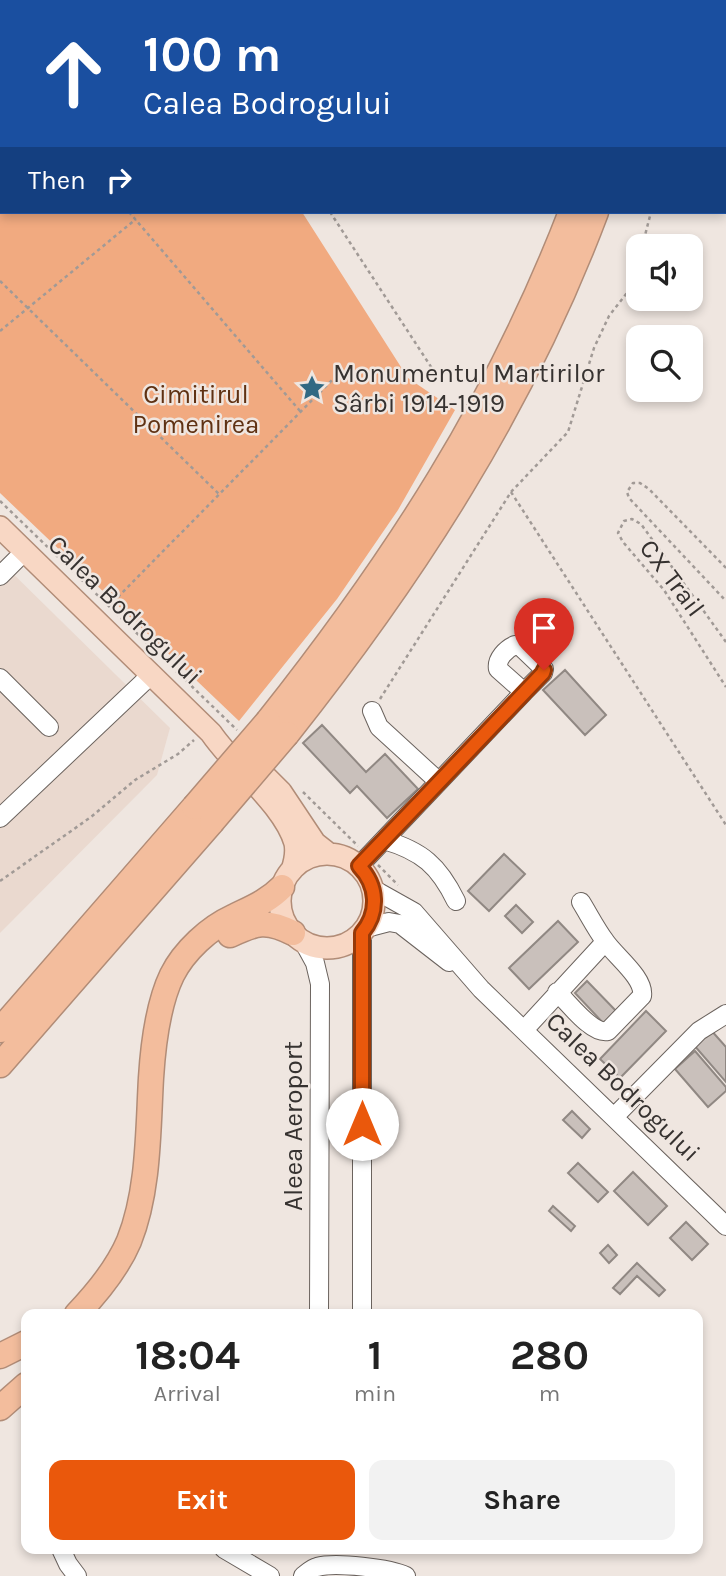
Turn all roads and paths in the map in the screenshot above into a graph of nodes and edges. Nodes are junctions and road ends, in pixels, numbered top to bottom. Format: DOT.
graph roads {
  1 [pos="131,214"];
  2 [pos="331,214"];
  3 [pos="570,214"];
  4 [pos="595,214"];
  5 [pos="650,214"];
  6 [pos="135,219"];
  7 [pos="645,234"];
  8 [pos="0,281"];
  9 [pos="626,294"];
  10 [pos="28,307"];
  11 [pos="0,331"];
  12 [pos="437,376"];
  13 [pos="333,379"];
  14 [pos="301,412"];
  15 [pos="511,492"];
  16 [pos="219,494"];
  17 [pos="0,501"];
  18 [pos="0,527"];
  19 [pos="25,551"];
  20 [pos="726,568"];
  21 [pos="0,576"];
  22 [pos="726,601"];
  23 [pos="102,613"];
  24 [pos="726,642"];
  25 [pos="152,674"];
  26 [pos="0,678"];
  27 [pos="726,687"];
  28 [pos="524,692"];
  29 [pos="372,711"];
  30 [pos="49,727"];
  31 [pos="277,727"];
  32 [pos="209,730"];
  33 [pos="238,732"];
  34 [pos="438,782"];
  35 [pos="298,787"];
  36 [pos="203,814"];
  37 [pos="0,818"];
  38 [pos="726,825"];
  39 [pos="384,839"];
  40 [pos="328,854"];
  41 [pos="364,858"];
  42 [pos="287,879"];
  43 [pos="0,881"];
  44 [pos="381,882"];
  45 [pos="456,901"];
  46 [pos="581,902"];
  47 [pos="364,930"];
  48 [pos="298,937"];
  49 [pos="605,942"];
  50 [pos="481,989"];
  51 [pos="557,992"];
  52 [pos="163,1006"];
  53 [pos="722,1024"];
  54 [pos="0,1030"];
  55 [pos="524,1030"];
  56 [pos="0,1065"];
  57 [pos="614,1117"];
  58 [pos="726,1226"];
  59 [pos="84,1306"];
  60 [pos="319,1309"];
  61 [pos="362,1309"];
  62 [pos="21,1346"];
  63 [pos="0,1356"];
  64 [pos="21,1371"];
  65 [pos="0,1387"];
  66 [pos="21,1389"];
  67 [pos="0,1408"];
  68 [pos="63,1554"];
  69 [pos="233,1554"];
  70 [pos="362,1564"];
  71 [pos="315,1567"];
  72 [pos="77,1576"];
  73 [pos="270,1576"];
  74 [pos="406,1576"];
  1 -- 6 [label="path"];
  2 -- 12 [label="path"];
  3 -- 31 [label="highway"];
  4 -- 31 [label="highway"];
  5 -- 7 [label="path"];
  6 -- 10 [label="path"];
  6 -- 14 [label="path"];
  8 -- 10 [label="path"];
  9 -- 15 [label="path"];
  10 -- 11 [label="path"];
  10 -- 16 [label="path"];
  13 -- 14 [label="path"];
  14 -- 16 [label="path"];
  15 -- 29 [label="path"];
  15 -- 38 [label="path"];
  16 -- 23 [label="path"];
  17 -- 23 [label="path"];
  18 -- 19 [label="main road, Calea Bodrogului"];
  19 -- 21 [label="street"];
  19 -- 23 [label="main road, Calea Bodrogului"];
  20 -- 22 [label="path, CX Trail"];
  23 -- 25 [label="main road, Calea Bodrogului"];
  23 -- 33 [label="path"];
  24 -- 27 [label="path, CX Trail"];
  25 -- 32 [label="main road, Calea Bodrogului"];
  25 -- 37 [label="street"];
  26 -- 30 [label="street"];
  28 -- 34 [label="street"];
  29 -- 34 [label="street"];
  31 -- 36 [label="highway, bridge"];
  32 -- 40 [label="main road, Calea Bodrogului"];
  32 -- 42 [label="main road, Calea Bodrogului"];
  32 -- 43 [label="path"];
  34 -- 39 [label="street"];
  35 -- 41 [label="path"];
  36 -- 54 [label="highway"];
  36 -- 56 [label="highway"];
  39 -- 41 [label="street"];
  39 -- 45 [label="street"];
  40 -- 41 [label="main road, Calea Bodrogului"];
  40 -- 42 [label="main road"];
  41 -- 44 [label="path"];
  41 -- 44 [label="main road"];
  42 -- 48 [label="main road, Calea Bodrogului"];
  42 -- 52 [label="highway"];
  44 -- 47 [label="main road"];
  44 -- 50 [label="street, Calea Bodrogului"];
  46 -- 49 [label="street"];
  47 -- 48 [label="main road, Calea Bodrogului"];
  47 -- 50 [label="street, Calea Bodrogului"];
  47 -- 61 [label="street"];
  48 -- 52 [label="highway"];
  48 -- 60 [label="street, Aleea Aeroport"];
  49 -- 51 [label="street"];
  49 -- 51 [label="street"];
  50 -- 55 [label="street, Calea Bodrogului"];
  51 -- 55 [label="street"];
  52 -- 59 [label="highway"];
  53 -- 57 [label="street"];
  55 -- 57 [label="street, Calea Bodrogului"];
  57 -- 58 [label="street, Calea Bodrogului"];
  62 -- 63 [label="highway"];
  64 -- 65 [label="highway"];
  66 -- 67 [label="highway"];
  68 -- 72 [label="street"];
  69 -- 73 [label="street"];
  70 -- 71 [label="street"];
  70 -- 74 [label="street"];
}
